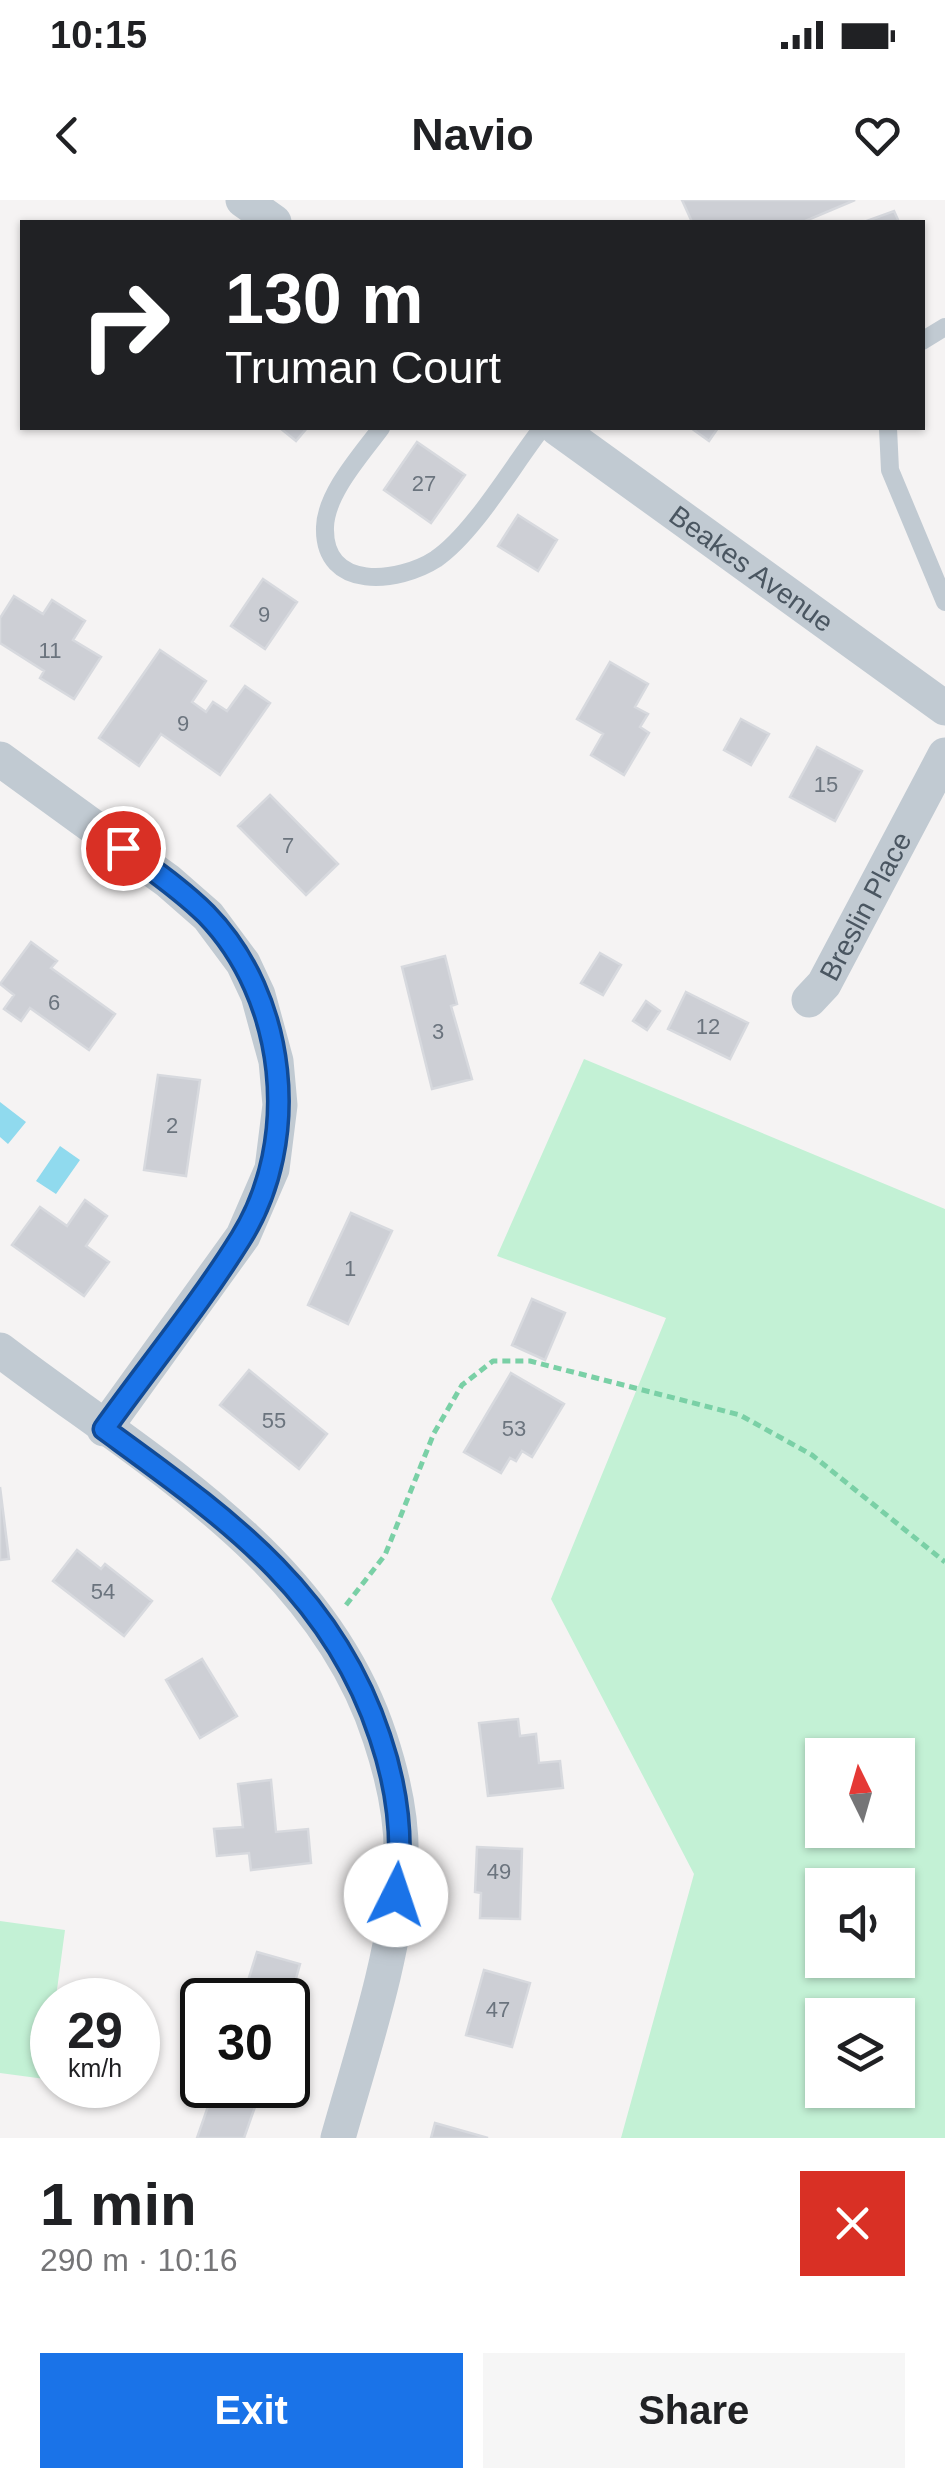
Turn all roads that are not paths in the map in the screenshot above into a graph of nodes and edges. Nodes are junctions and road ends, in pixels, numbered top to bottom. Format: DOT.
graph roads {
  1 [pos="243,200"];
  2 [pos="271,220"];
  3 [pos="380,430"];
  4 [pos="540,430"];
  5 [pos="560,430"];
  6 [pos="888,430"];
  7 [pos="945,602"];
  8 [pos="945,708"];
  9 [pos="945,754"];
  10 [pos="0,759"];
  11 [pos="809,1000"];
  12 [pos="0,1350"];
  13 [pos="104,1429"];
  14 [pos="338,2138"];
  1 -- 2 [label="street"];
  3 -- 4 [label="lane"];
  5 -- 8 [label="street, Beakes Avenue"];
  6 -- 7 [label="lane"];
  9 -- 11 [label="street, Breslin Place"];
  10 -- 13 [label="street"];
  12 -- 13 [label="street"];
  13 -- 14 [label="street"];
}
